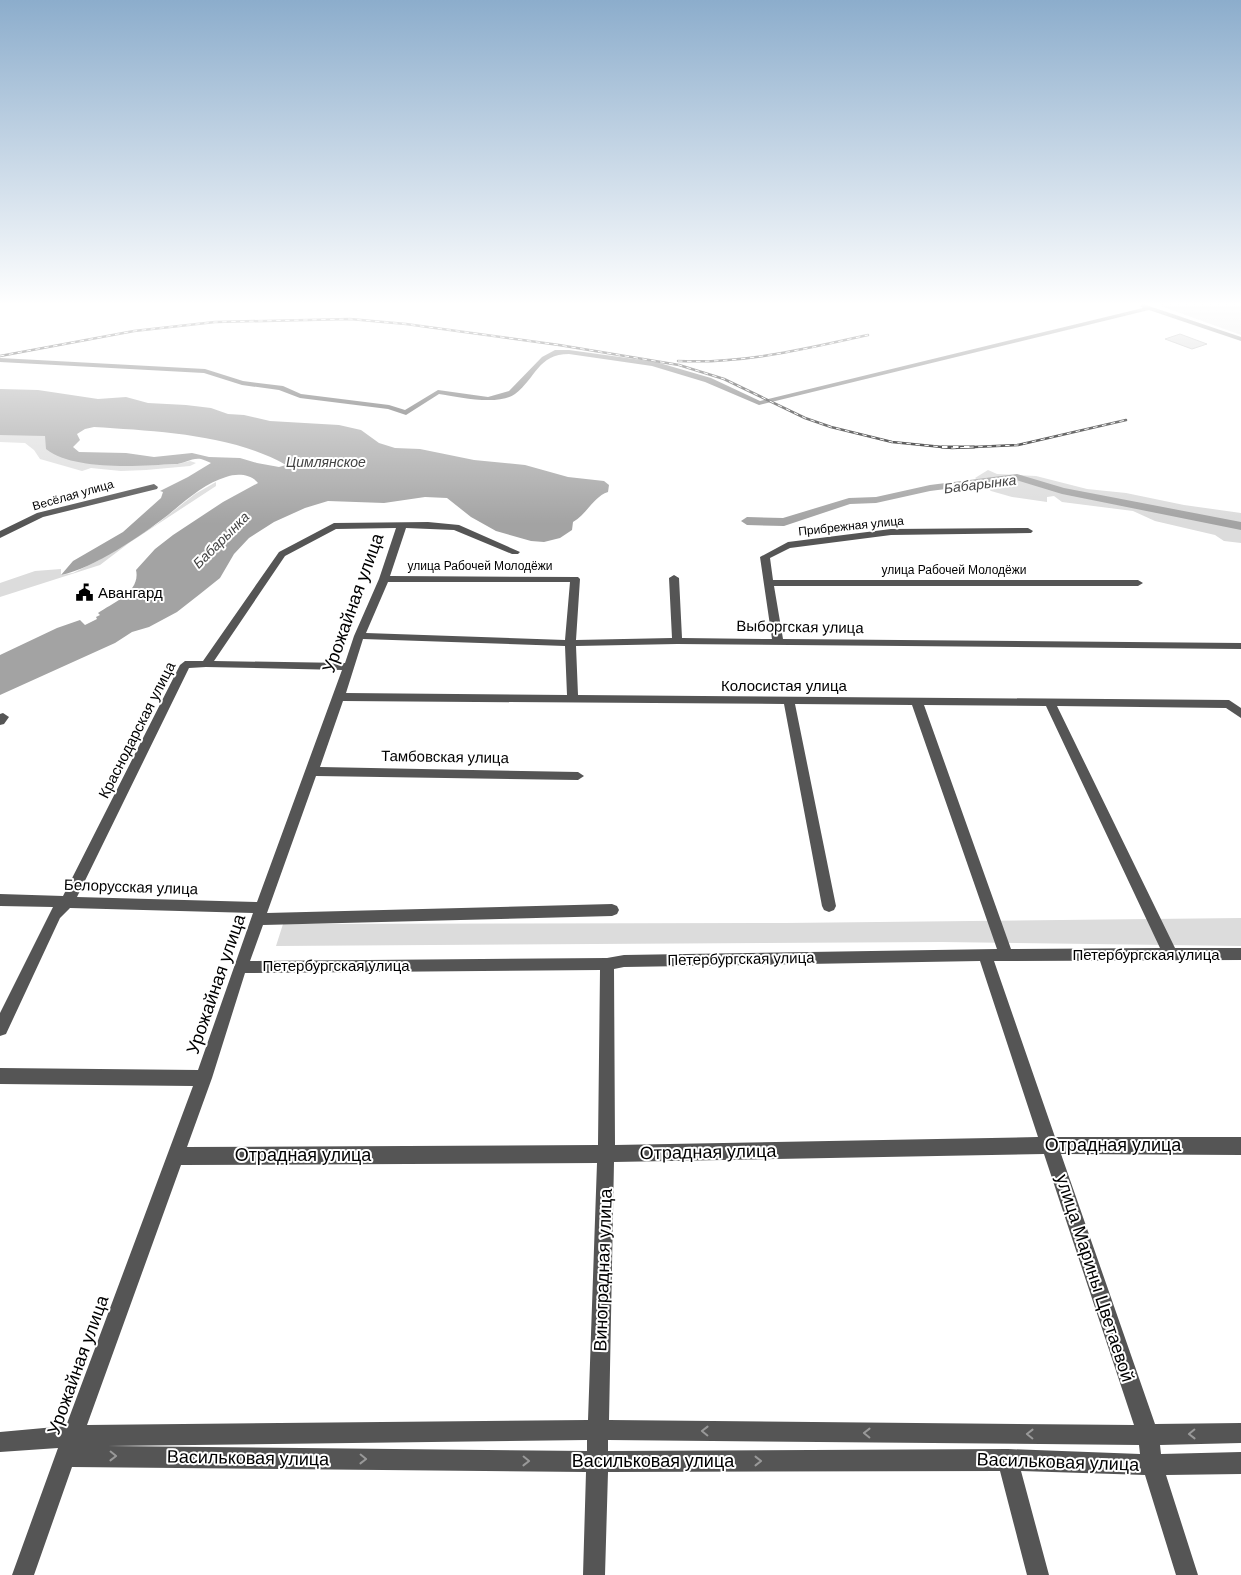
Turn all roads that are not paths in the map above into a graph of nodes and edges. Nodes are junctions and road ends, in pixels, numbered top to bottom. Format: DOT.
graph roads {
  1 [pos="225,378"];
  2 [pos="526,378"];
  3 [pos="700,378"];
  4 [pos="864,378"];
  5 [pos="154,486"];
  6 [pos="402,525"];
  7 [pos="1028,531"];
  8 [pos="0,536"];
  9 [pos="515,552"];
  10 [pos="674,578"];
  11 [pos="384,579"];
  12 [pos="770,583"];
  13 [pos="1138,583"];
  14 [pos="360,636"];
  15 [pos="677,641"];
  16 [pos="778,642"];
  17 [pos="570,643"];
  18 [pos="1241,646"];
  19 [pos="206,664"];
  20 [pos="349,667"];
  21 [pos="339,697"];
  22 [pos="573,700"];
  23 [pos="789,701"];
  24 [pos="917,702"];
  25 [pos="1050,703"];
  26 [pos="1241,714"];
  27 [pos="312,771"];
  28 [pos="578,776"];
  29 [pos="0,900"];
  30 [pos="67,902"];
  31 [pos="828,906"];
  32 [pos="612,910"];
  33 [pos="260,913"];
  34 [pos="1241,954"];
  35 [pos="985,955"];
  36 [pos="1006,955"];
  37 [pos="1171,955"];
  38 [pos="607,964"];
  39 [pos="240,967"];
  40 [pos="0,1029"];
  41 [pos="0,1076"];
  42 [pos="204,1078"];
  43 [pos="1051,1145"];
  44 [pos="1241,1146"];
  45 [pos="606,1154"];
  46 [pos="174,1156"];
  47 [pos="599,1430"];
  48 [pos="1241,1433"];
  49 [pos="1148,1435"];
  50 [pos="0,1442"];
  51 [pos="68,1446"];
  52 [pos="1008,1460"];
  53 [pos="598,1462"];
  54 [pos="1241,1463"];
  55 [pos="1152,1465"];
  56 [pos="23,1575"];
  57 [pos="594,1575"];
  58 [pos="1038,1575"];
  59 [pos="1187,1575"];
  1 -- 2 [label="street"];
  3 -- 4 [label="street"];
  5 -- 8 [label="street, Весёлая улица"];
  6 -- 9 [label="street"];
  6 -- 11 [label="street, Урожайная улица"];
  6 -- 19 [label="street"];
  7 -- 12 [label="street, Прибрежная улица"];
  10 -- 15 [label="street"];
  11 -- 14 [label="street, Урожайная улица"];
  11 -- 17 [label="street, улица Рабочей Молодёжи"];
  12 -- 13 [label="street, улица Рабочей Молодёжи"];
  12 -- 16 [label="street, Прибрежная улица"];
  14 -- 17 [label="street, Выборгская улица"];
  14 -- 20 [label="street, Урожайная улица"];
  15 -- 16 [label="street, Выборгская улица"];
  15 -- 17 [label="street, Выборгская улица"];
  16 -- 18 [label="street, Выборгская улица"];
  17 -- 22 [label="street"];
  19 -- 20 [label="street"];
  19 -- 30 [label="street, Краснодарская улица"];
  20 -- 21 [label="street, Урожайная улица"];
  21 -- 22 [label="street, Колосистая улица"];
  21 -- 27 [label="street, Урожайная улица"];
  22 -- 23 [label="street, Колосистая улица"];
  23 -- 24 [label="street, Колосистая улица"];
  23 -- 31 [label="street"];
  24 -- 25 [label="street, Колосистая улица"];
  24 -- 36 [label="street"];
  25 -- 26 [label="street, Колосистая улица"];
  25 -- 37 [label="street"];
  27 -- 28 [label="street, Тамбовская улица"];
  27 -- 33 [label="street, Урожайная улица"];
  29 -- 30 [label="street, Белорусская улица"];
  30 -- 33 [label="street, Белорусская улица"];
  30 -- 40 [label="street, Краснодарская улица"];
  32 -- 33 [label="street"];
  33 -- 39 [label="street, Урожайная улица"];
  34 -- 37 [label="street, Петербургская улица"];
  35 -- 36 [label="street, Петербургская улица"];
  35 -- 38 [label="street, Петербургская улица"];
  35 -- 43 [label="street, улица Марины Цветаевой"];
  36 -- 37 [label="street, Петербургская улица"];
  38 -- 39 [label="street, Петербургская улица"];
  38 -- 45 [label="street, Виноградная улица"];
  39 -- 42 [label="street, Урожайная улица"];
  41 -- 42 [label="street"];
  42 -- 46 [label="street, Урожайная улица"];
  43 -- 44 [label="street, Отрадная улица"];
  43 -- 45 [label="street, Отрадная улица"];
  43 -- 49 [label="street, улица Марины Цветаевой"];
  45 -- 46 [label="street, Отрадная улица"];
  45 -- 47 [label="street, Виноградная улица"];
  46 -- 51 [label="street, Урожайная улица"];
  49 -- 47 [label="street, Васильковая улица, one-way"];
  47 -- 51 [label="street, Васильковая улица"];
  47 -- 53 [label="street, Виноградная улица"];
  48 -- 49 [label="street, Васильковая улица, one-way"];
  49 -- 55 [label="street, улица Марины Цветаевой"];
  50 -- 51 [label="street"];
  51 -- 53 [label="street, Васильковая улица, one-way"];
  51 -- 56 [label="street, Урожайная улица"];
  53 -- 52 [label="street, Васильковая улица, one-way"];
  52 -- 55 [label="street, Васильковая улица"];
  52 -- 58 [label="street"];
  53 -- 57 [label="street, Виноградная улица"];
  54 -- 55 [label="street, Васильковая улица"];
  55 -- 59 [label="street, улица Марины Цветаевой"];
}
